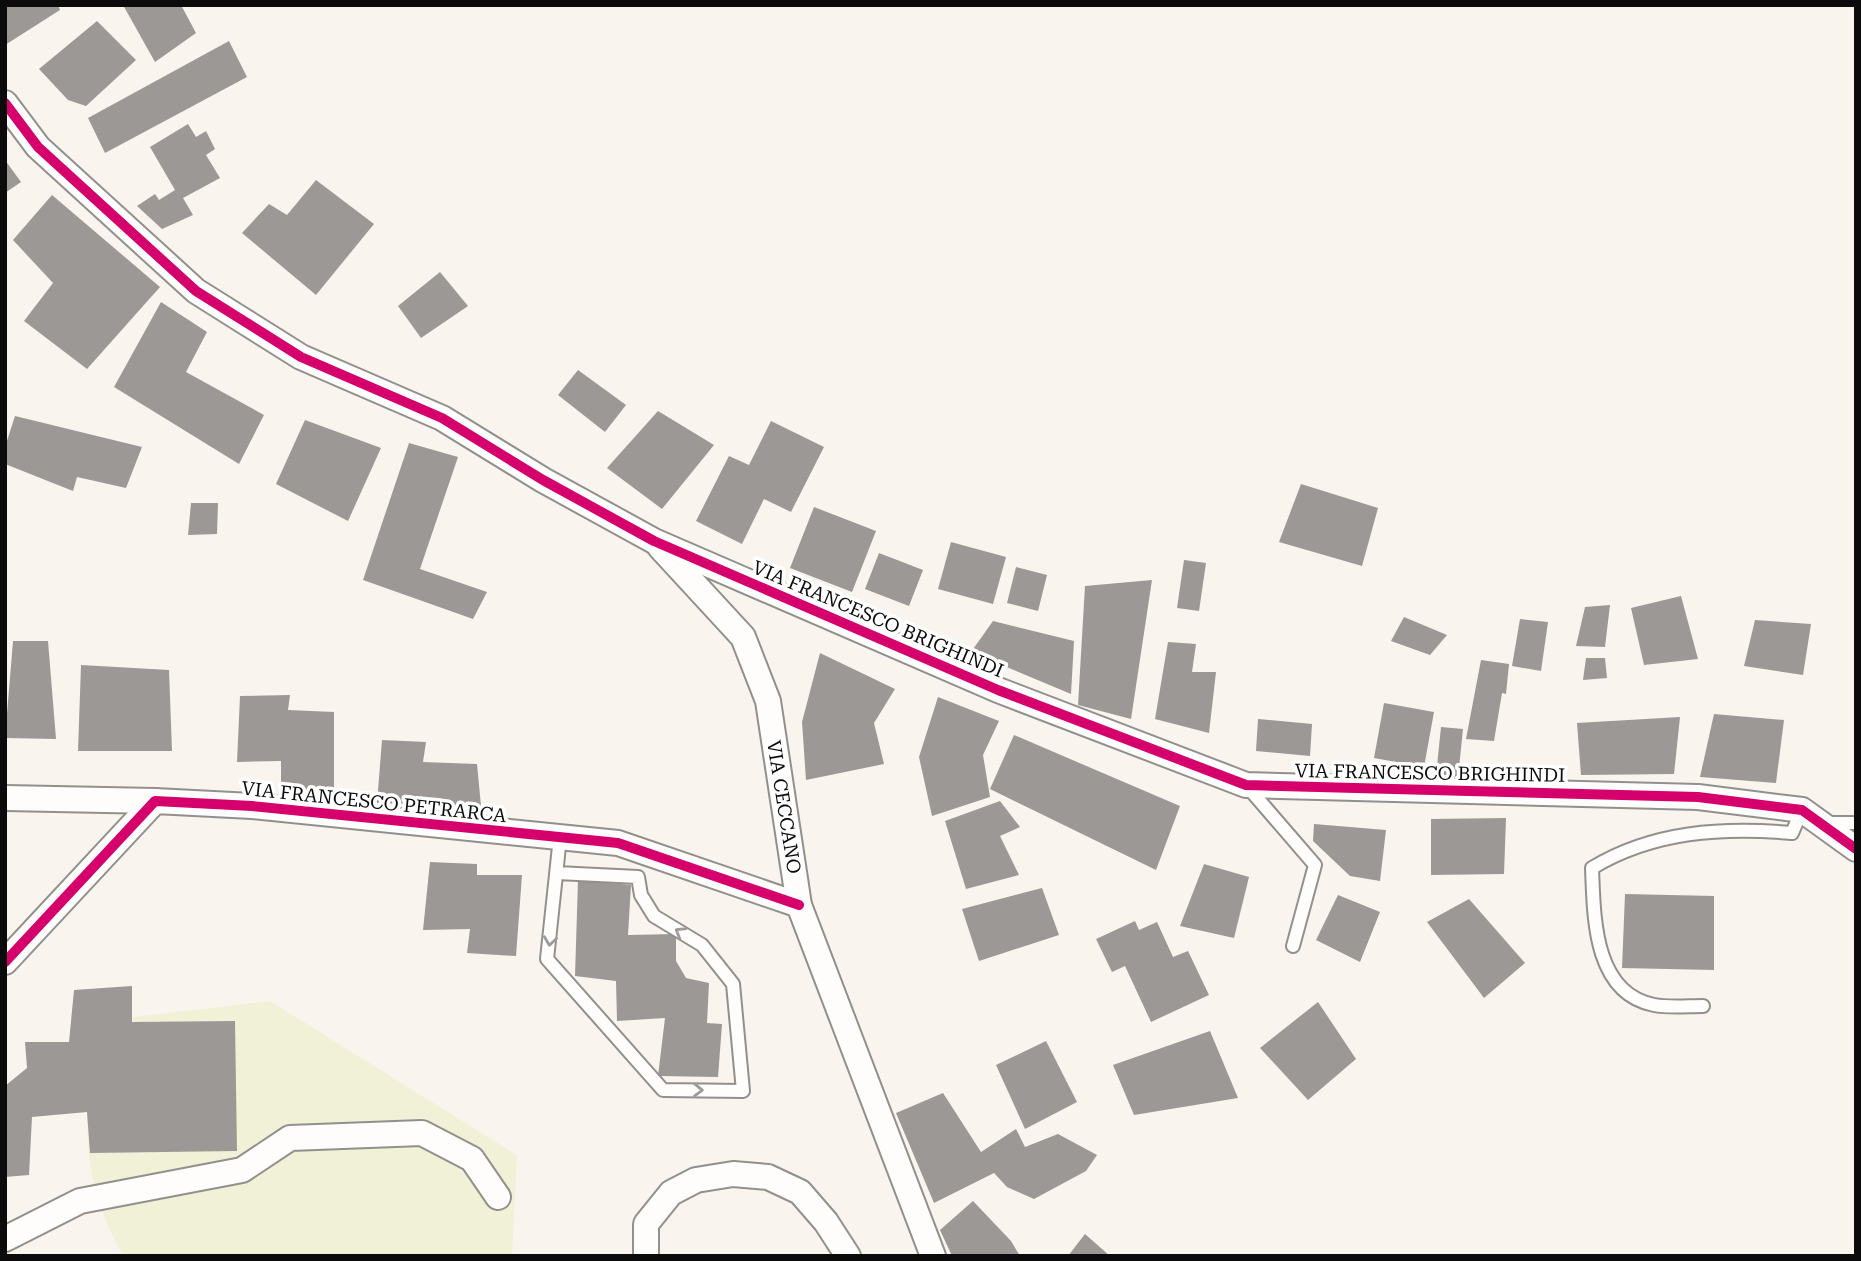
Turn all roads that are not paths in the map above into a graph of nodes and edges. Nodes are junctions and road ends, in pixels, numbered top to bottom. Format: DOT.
graph roads {
  1 [pos="5,103"];
  2 [pos="654,541"];
  3 [pos="1246,785"];
  4 [pos="5,798"];
  5 [pos="155,801"];
  6 [pos="1811,817"];
  7 [pos="1856,823"];
  8 [pos="560,838"];
  9 [pos="1856,849"];
  10 [pos="557,873"];
  11 [pos="799,905"];
  12 [pos="1293,946"];
  13 [pos="5,962"];
  14 [pos="1703,1006"];
  15 [pos="498,1197"];
  16 [pos="5,1239"];
  17 [pos="646,1256"];
  18 [pos="848,1256"];
  19 [pos="933,1256"];
  1 -- 2 [label="street, VIA FRANCESCO BRIGHINDI"];
  2 -- 3 [label="street, VIA FRANCESCO BRIGHINDI"];
  2 -- 11 [label="street, VIA CECCANO"];
  3 -- 6 [label="street, VIA FRANCESCO BRIGHINDI"];
  3 -- 12 [label="lane"];
  4 -- 5 [label="street, VIA FRANCESCO PETRARCA"];
  5 -- 8 [label="street, VIA FRANCESCO PETRARCA"];
  5 -- 13 [label="street"];
  6 -- 7 [label="lane"];
  6 -- 9 [label="street, VIA FRANCESCO BRIGHINDI"];
  6 -- 14 [label="lane"];
  8 -- 10 [label="lane"];
  8 -- 11 [label="street, VIA FRANCESCO PETRARCA"];
  10 -- 10 [label="lane, one-way"];
  11 -- 19 [label="street, VIA CECCANO"];
  15 -- 16 [label="street"];
  17 -- 18 [label="street"];
}
